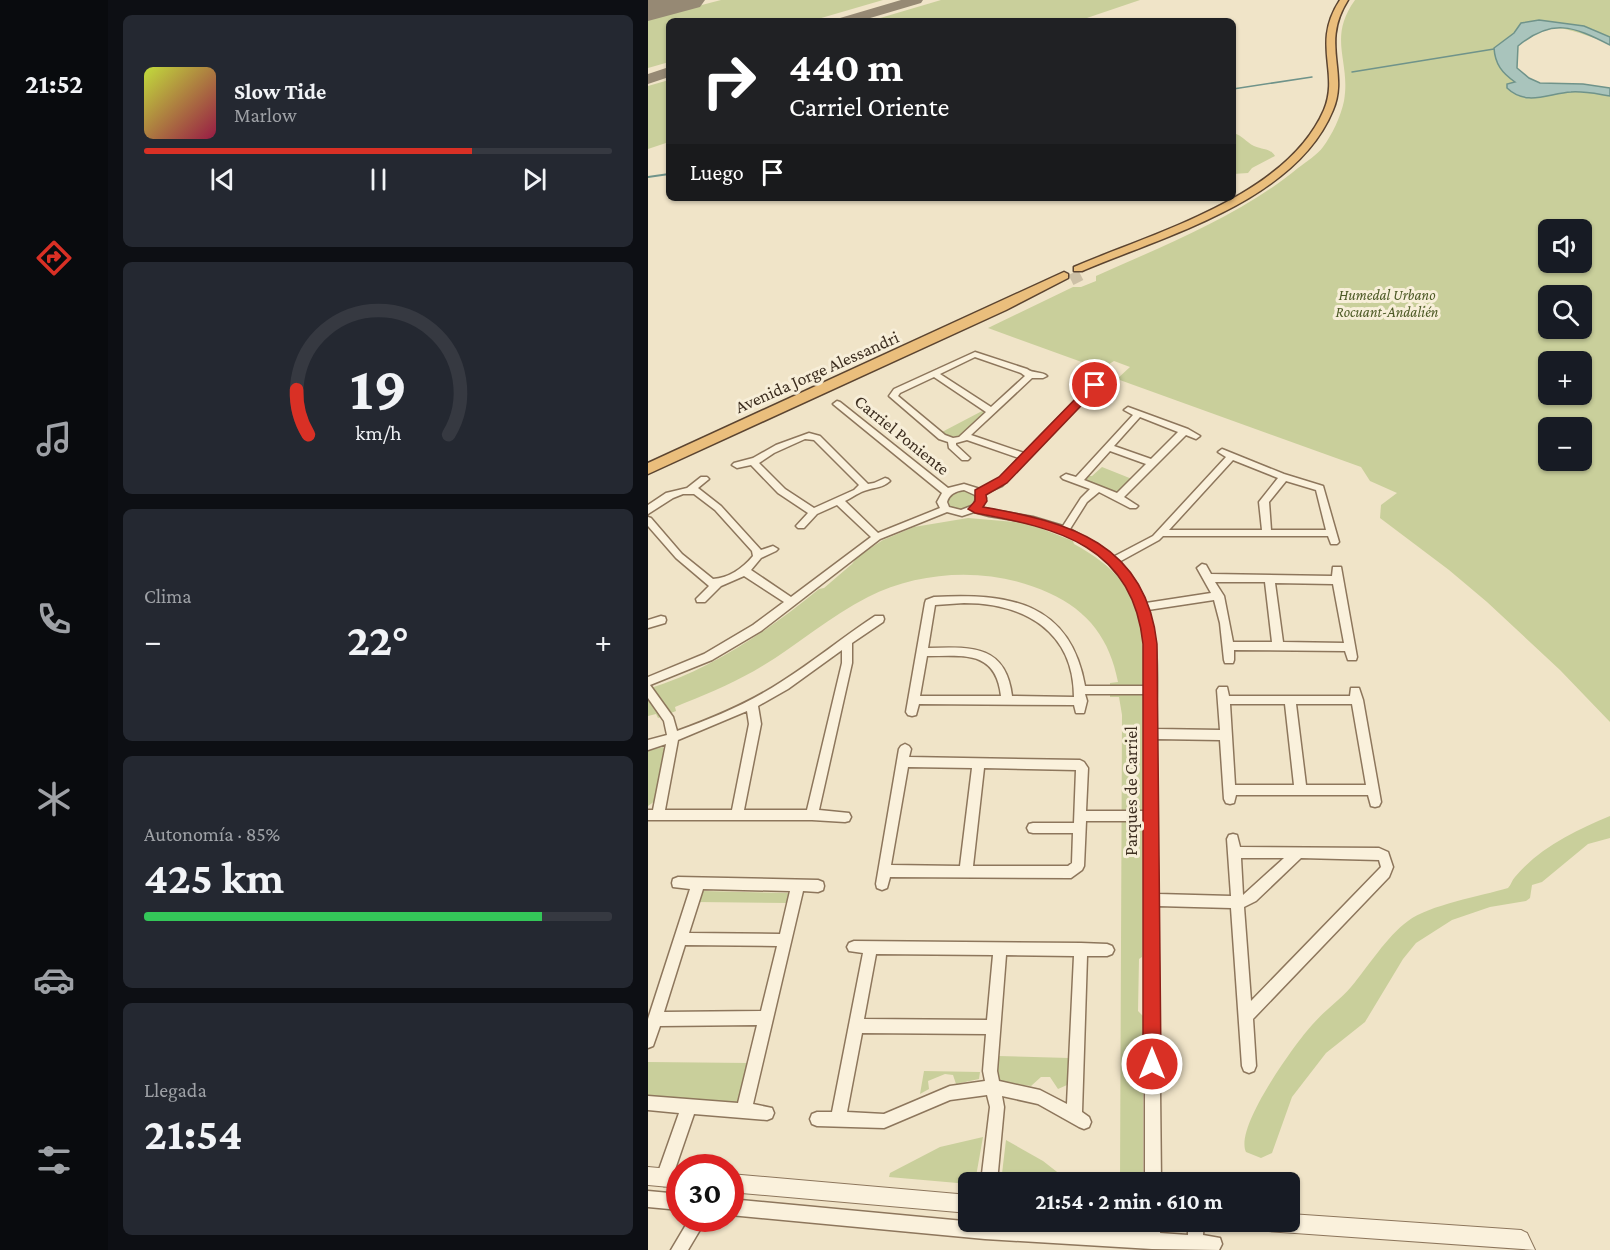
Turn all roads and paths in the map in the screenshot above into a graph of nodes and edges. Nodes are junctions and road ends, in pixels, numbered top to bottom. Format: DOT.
graph roads {
  1 [pos="1344,0"];
  2 [pos="1236,197"];
  3 [pos="1228,201"];
  4 [pos="1082,271"];
  5 [pos="1067,278"];
  6 [pos="934,373"];
  7 [pos="1029,375"];
  8 [pos="1043,376"];
  9 [pos="1095,385"];
  10 [pos="837,404"];
  11 [pos="992,412"];
  12 [pos="1185,431"];
  13 [pos="965,436"];
  14 [pos="1196,436"];
  15 [pos="952,441"];
  16 [pos="1108,447"];
  17 [pos="1222,452"];
  18 [pos="1232,456"];
  19 [pos="1025,457"];
  20 [pos="965,458"];
  21 [pos="754,461"];
  22 [pos="1153,463"];
  23 [pos="737,465"];
  24 [pos="648,469"];
  25 [pos="1065,477"];
  26 [pos="1284,477"];
  27 [pos="704,479"];
  28 [pos="885,481"];
  29 [pos="1078,481"];
  30 [pos="863,487"];
  31 [pos="1097,488"];
  32 [pos="690,490"];
  33 [pos="947,492"];
  34 [pos="979,493"];
  35 [pos="1118,497"];
  36 [pos="839,501"];
  37 [pos="1133,506"];
  38 [pos="946,509"];
  39 [pos="975,509"];
  40 [pos="648,510"];
  41 [pos="814,512"];
  42 [pos="648,519"];
  43 [pos="801,526"];
  44 [pos="1065,530"];
  45 [pos="1161,533"];
  46 [pos="1267,534"];
  47 [pos="877,537"];
  48 [pos="773,549"];
  49 [pos="758,556"];
  50 [pos="1113,561"];
  51 [pos="1202,568"];
  52 [pos="743,570"];
  53 [pos="1209,578"];
  54 [pos="1270,579"];
  55 [pos="717,584"];
  56 [pos="1218,596"];
  57 [pos="701,599"];
  58 [pos="792,603"];
  59 [pos="1143,607"];
  60 [pos="879,619"];
  61 [pos="661,620"];
  62 [pos="648,624"];
  63 [pos="848,641"];
  64 [pos="1228,646"];
  65 [pos="1278,646"];
  66 [pos="922,652"];
  67 [pos="1229,660"];
  68 [pos="648,682"];
  69 [pos="648,689"];
  70 [pos="1150,690"];
  71 [pos="915,700"];
  72 [pos="1007,700"];
  73 [pos="1290,700"];
  74 [pos="1081,701"];
  75 [pos="752,704"];
  76 [pos="912,712"];
  77 [pos="1150,734"];
  78 [pos="1226,735"];
  79 [pos="673,738"];
  80 [pos="648,746"];
  81 [pos="906,749"];
  82 [pos="903,762"];
  83 [pos="979,762"];
  84 [pos="1301,790"];
  85 [pos="653,815"];
  86 [pos="737,815"];
  87 [pos="812,815"];
  88 [pos="1151,816"];
  89 [pos="844,817"];
  90 [pos="1079,822"];
  91 [pos="1033,828"];
  92 [pos="1298,853"];
  93 [pos="884,871"];
  94 [pos="966,871"];
  95 [pos="678,884"];
  96 [pos="698,884"];
  97 [pos="882,884"];
  98 [pos="798,886"];
  99 [pos="818,886"];
  100 [pos="1151,900"];
  101 [pos="1238,902"];
  102 [pos="681,939"];
  103 [pos="785,940"];
  104 [pos="854,947"];
  105 [pos="871,947"];
  106 [pos="1000,948"];
  107 [pos="1081,949"];
  108 [pos="1107,950"];
  109 [pos="1246,1016"];
  110 [pos="655,1018"];
  111 [pos="767,1018"];
  112 [pos="856,1026"];
  113 [pos="993,1027"];
  114 [pos="648,1041"];
  115 [pos="1249,1066"];
  116 [pos="994,1087"];
  117 [pos="648,1103"];
  118 [pos="689,1106"];
  119 [pos="744,1110"];
  120 [pos="767,1113"];
  121 [pos="817,1119"];
  122 [pos="838,1119"];
  123 [pos="990,1172"];
  124 [pos="1153,1172"];
  125 [pos="664,1178"];
  126 [pos="744,1184"];
  127 [pos="648,1199"];
  128 [pos="666,1201"];
  129 [pos="958,1203"];
  130 [pos="744,1208"];
  131 [pos="1300,1225"];
  132 [pos="690,1232"];
  133 [pos="1152,1232"];
  134 [pos="1196,1232"];
  135 [pos="1152,1241"];
  136 [pos="1214,1244"];
  137 [pos="1523,1244"];
  138 [pos="1195,1247"];
  139 [pos="679,1250"];
  1 -- 2 [label="highway"];
  3 -- 4 [label="highway"];
  5 -- 24 [label="highway, Avenida Jorge Alessandri"];
  6 -- 7 [label="street"];
  6 -- 11 [label="street"];
  6 -- 15 [label="street"];
  7 -- 8 [label="street"];
  7 -- 11 [label="street"];
  9 -- 19 [label="street"];
  10 -- 33 [label="street, Carriel Poniente"];
  11 -- 13 [label="street"];
  12 -- 14 [label="street"];
  12 -- 16 [label="street"];
  12 -- 22 [label="street"];
  13 -- 15 [label="street"];
  13 -- 19 [label="street"];
  15 -- 20 [label="street"];
  16 -- 22 [label="street"];
  16 -- 29 [label="street"];
  17 -- 18 [label="street"];
  18 -- 26 [label="street"];
  18 -- 45 [label="street"];
  19 -- 34 [label="street"];
  21 -- 23 [label="street"];
  21 -- 30 [label="street"];
  21 -- 41 [label="street"];
  22 -- 35 [label="street"];
  25 -- 29 [label="street"];
  26 -- 46 [label="street"];
  26 -- 46 [label="street"];
  27 -- 32 [label="street"];
  28 -- 30 [label="street"];
  29 -- 31 [label="street"];
  30 -- 36 [label="street"];
  31 -- 35 [label="street"];
  31 -- 44 [label="street"];
  32 -- 40 [label="street"];
  32 -- 49 [label="street"];
  33 -- 34 [label="street"];
  33 -- 38 [label="street"];
  34 -- 39 [label="street"];
  35 -- 37 [label="street"];
  36 -- 41 [label="street"];
  36 -- 47 [label="street"];
  38 -- 39 [label="street"];
  38 -- 47 [label="street"];
  39 -- 44 [label="street, Parques de Carriel"];
  41 -- 43 [label="street"];
  42 -- 55 [label="street"];
  44 -- 50 [label="street, Parques de Carriel"];
  45 -- 46 [label="street"];
  45 -- 50 [label="street"];
  47 -- 58 [label="street"];
  48 -- 49 [label="street"];
  49 -- 52 [label="street"];
  50 -- 59 [label="street, Parques de Carriel"];
  51 -- 53 [label="street"];
  52 -- 55 [label="street"];
  52 -- 58 [label="street"];
  53 -- 54 [label="street"];
  53 -- 56 [label="street"];
  54 -- 65 [label="street"];
  54 -- 65 [label="street"];
  55 -- 57 [label="street"];
  56 -- 59 [label="street"];
  56 -- 64 [label="street"];
  58 -- 68 [label="street"];
  59 -- 70 [label="street, Parques de Carriel"];
  60 -- 63 [label="street"];
  61 -- 62 [label="street"];
  63 -- 75 [label="street"];
  63 -- 87 [label="street"];
  64 -- 65 [label="street"];
  64 -- 67 [label="street"];
  66 -- 71 [label="street"];
  66 -- 72 [label="street"];
  66 -- 74 [label="street"];
  69 -- 79 [label="street"];
  70 -- 74 [label="street"];
  70 -- 77 [label="street, Parques de Carriel"];
  71 -- 72 [label="street"];
  71 -- 76 [label="street"];
  72 -- 74 [label="street"];
  73 -- 78 [label="street"];
  73 -- 84 [label="street"];
  73 -- 84 [label="street"];
  75 -- 79 [label="street"];
  75 -- 86 [label="street"];
  77 -- 78 [label="street"];
  77 -- 88 [label="street, Parques de Carriel"];
  78 -- 84 [label="street"];
  79 -- 80 [label="street"];
  79 -- 85 [label="street"];
  81 -- 82 [label="street"];
  82 -- 83 [label="street"];
  82 -- 93 [label="street"];
  83 -- 90 [label="street"];
  83 -- 94 [label="street"];
  85 -- 86 [label="street"];
  86 -- 87 [label="street"];
  87 -- 89 [label="street"];
  88 -- 90 [label="street"];
  88 -- 100 [label="street, Parques de Carriel"];
  90 -- 91 [label="street"];
  90 -- 94 [label="street"];
  92 -- 101 [label="street"];
  92 -- 101 [label="street"];
  92 -- 109 [label="street"];
  93 -- 94 [label="street"];
  93 -- 97 [label="street"];
  95 -- 96 [label="street"];
  96 -- 98 [label="street"];
  96 -- 102 [label="street"];
  98 -- 99 [label="street"];
  98 -- 103 [label="street"];
  100 -- 101 [label="street"];
  100 -- 124 [label="street, Parques de Carriel"];
  101 -- 109 [label="street"];
  102 -- 103 [label="street"];
  102 -- 110 [label="street"];
  103 -- 111 [label="street"];
  104 -- 105 [label="street"];
  105 -- 106 [label="street"];
  105 -- 112 [label="street"];
  106 -- 107 [label="street"];
  106 -- 113 [label="street"];
  107 -- 108 [label="street"];
  107 -- 116 [label="street"];
  109 -- 115 [label="street"];
  110 -- 111 [label="street"];
  110 -- 114 [label="street"];
  111 -- 119 [label="street"];
  112 -- 113 [label="street"];
  112 -- 122 [label="street"];
  113 -- 116 [label="street"];
  116 -- 122 [label="street"];
  116 -- 123 [label="street"];
  117 -- 118 [label="street"];
  118 -- 119 [label="street"];
  118 -- 125 [label="street"];
  119 -- 120 [label="street"];
  121 -- 122 [label="street"];
  126 -- 129 [label="street"];
  127 -- 128 [label="street"];
  130 -- 135 [label="street"];
  131 -- 137 [label="street"];
  132 -- 139 [label="street"];
  133 -- 135 [label="street"];
  134 -- 138 [label="street"];
  135 -- 138 [label="street"];
  136 -- 138 [label="street"];
}
